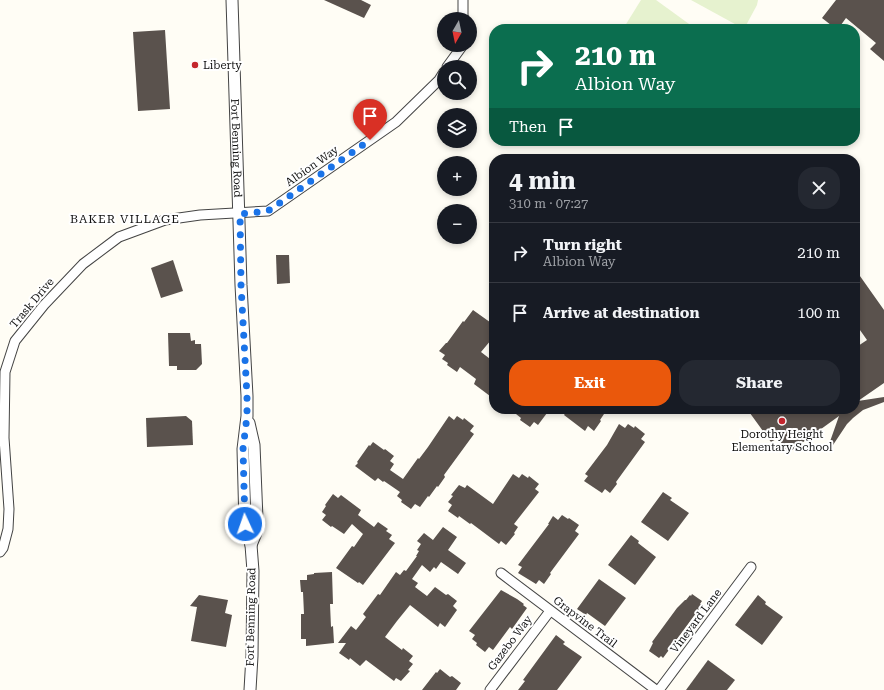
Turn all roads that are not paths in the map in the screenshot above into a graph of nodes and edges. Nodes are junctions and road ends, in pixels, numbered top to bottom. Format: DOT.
graph roads {
  1 [pos="232,0"];
  2 [pos="463,0"];
  3 [pos="463,12"];
  4 [pos="437,82"];
  5 [pos="240,214"];
  6 [pos="2,438"];
  7 [pos="0,552"];
  8 [pos="751,567"];
  9 [pos="501,573"];
  10 [pos="550,611"];
  11 [pos="250,690"];
  12 [pos="490,690"];
  13 [pos="656,690"];
  14 [pos="659,690"];
  1 -- 5 [label="street, Fort Benning Road"];
  2 -- 3 [label="street"];
  4 -- 5 [label="street, Albion Way"];
  5 -- 6 [label="street, Trask Drive"];
  5 -- 11 [label="street, Fort Benning Road"];
  6 -- 7 [label="street, Trask Drive"];
  8 -- 14 [label="street, Vineyard Lane"];
  9 -- 10 [label="street, Grapvine Trail"];
  10 -- 12 [label="street, Gazebo Way"];
  10 -- 13 [label="street, Grapvine Trail"];
}
